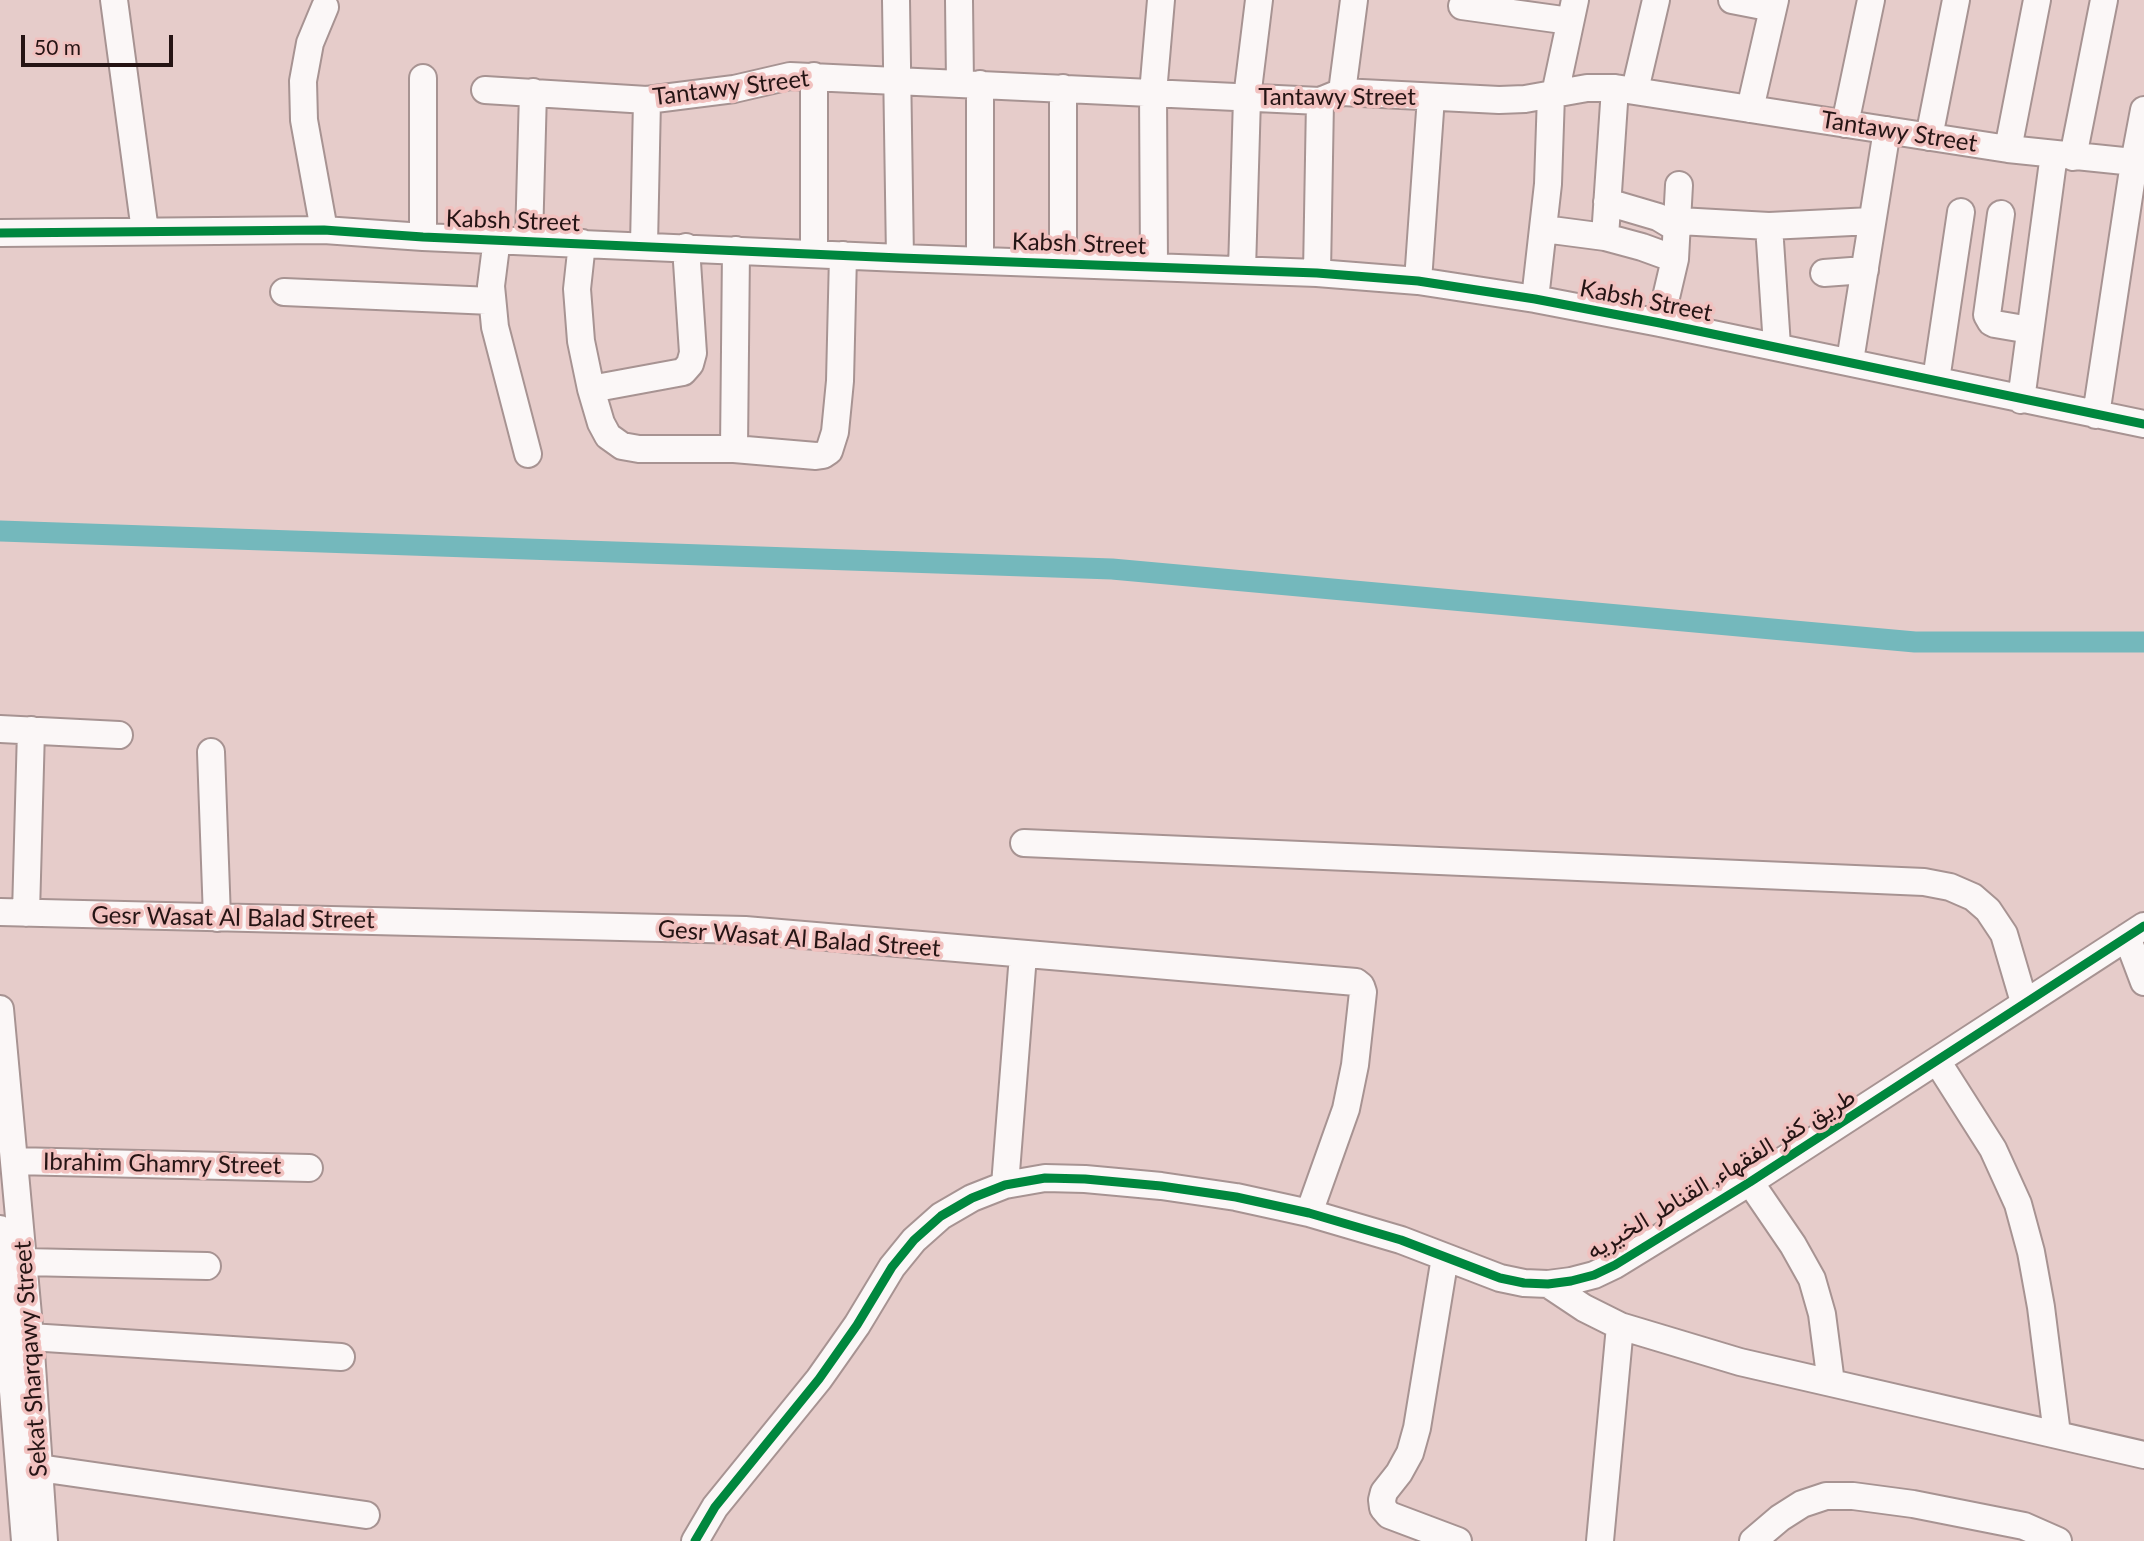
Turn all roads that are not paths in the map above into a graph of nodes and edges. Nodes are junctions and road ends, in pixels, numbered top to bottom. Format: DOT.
graph roads {
  1 [pos="114,0"];
  2 [pos="896,0"];
  3 [pos="959,0"];
  4 [pos="1161,0"];
  5 [pos="1259,0"];
  6 [pos="1354,0"];
  7 [pos="1656,0"];
  8 [pos="1732,0"];
  9 [pos="1871,0"];
  10 [pos="1956,0"];
  11 [pos="2037,0"];
  12 [pos="2104,0"];
  13 [pos="1774,4"];
  14 [pos="1462,6"];
  15 [pos="325,7"];
  16 [pos="1572,11"];
  17 [pos="814,76"];
  18 [pos="423,78"];
  19 [pos="898,79"];
  20 [pos="970,83"];
  21 [pos="1063,88"];
  22 [pos="1625,89"];
  23 [pos="485,90"];
  24 [pos="533,92"];
  25 [pos="1153,93"];
  26 [pos="1553,94"];
  27 [pos="1331,97"];
  28 [pos="1431,97"];
  29 [pos="1247,98"];
  30 [pos="646,100"];
  31 [pos="1750,109"];
  32 [pos="2144,110"];
  33 [pos="1845,124"];
  34 [pos="1886,130"];
  35 [pos="1929,137"];
  36 [pos="2008,149"];
  37 [pos="2063,155"];
  38 [pos="2139,163"];
  39 [pos="1679,185"];
  40 [pos="1607,202"];
  41 [pos="1961,212"];
  42 [pos="2001,215"];
  43 [pos="1872,222"];
  44 [pos="1678,225"];
  45 [pos="1769,226"];
  46 [pos="1544,229"];
  47 [pos="324,230"];
  48 [pos="145,231"];
  49 [pos="0,233"];
  50 [pos="423,237"];
  51 [pos="1605,237"];
  52 [pos="497,238"];
  53 [pos="529,240"];
  54 [pos="582,243"];
  55 [pos="644,245"];
  56 [pos="686,247"];
  57 [pos="736,250"];
  58 [pos="814,254"];
  59 [pos="843,255"];
  60 [pos="900,258"];
  61 [pos="1675,259"];
  62 [pos="980,260"];
  63 [pos="1063,263"];
  64 [pos="1154,265"];
  65 [pos="1242,270"];
  66 [pos="1865,270"];
  67 [pos="1317,273"];
  68 [pos="1824,273"];
  69 [pos="1418,281"];
  70 [pos="284,292"];
  71 [pos="1535,299"];
  72 [pos="492,301"];
  73 [pos="1660,323"];
  74 [pos="2030,330"];
  75 [pos="1776,346"];
  76 [pos="1850,361"];
  77 [pos="1936,380"];
  78 [pos="591,389"];
  79 [pos="2021,400"];
  80 [pos="2096,415"];
  81 [pos="2144,424"];
  82 [pos="734,449"];
  83 [pos="528,454"];
  84 [pos="0,729"];
  85 [pos="32,730"];
  86 [pos="119,735"];
  87 [pos="211,752"];
  88 [pos="1024,843"];
  89 [pos="0,912"];
  90 [pos="26,913"];
  91 [pos="216,918"];
  92 [pos="2136,932"];
  93 [pos="1023,955"];
  94 [pos="2144,982"];
  95 [pos="2024,1002"];
  96 [pos="0,1009"];
  97 [pos="1937,1061"];
  98 [pos="14,1161"];
  99 [pos="309,1168"];
  100 [pos="1750,1182"];
  101 [pos="1005,1185"];
  102 [pos="1309,1213"];
  103 [pos="0,1231"];
  104 [pos="1445,1257"];
  105 [pos="24,1262"];
  106 [pos="207,1266"];
  107 [pos="1548,1284"];
  108 [pos="1620,1326"];
  109 [pos="13,1336"];
  110 [pos="341,1357"];
  111 [pos="1831,1383"];
  112 [pos="7,1415"];
  113 [pos="2057,1434"];
  114 [pos="2144,1455"];
  115 [pos="39,1468"];
  116 [pos="366,1515"];
  117 [pos="24,1541"];
  118 [pos="44,1541"];
  119 [pos="695,1541"];
  120 [pos="1458,1541"];
  121 [pos="1600,1541"];
  122 [pos="1754,1541"];
  123 [pos="2058,1541"];
  1 -- 48 [label="street"];
  2 -- 19 [label="street"];
  3 -- 20 [label="street"];
  4 -- 25 [label="street"];
  5 -- 29 [label="street"];
  6 -- 27 [label="street"];
  7 -- 22 [label="street"];
  8 -- 13 [label="street"];
  9 -- 33 [label="street"];
  10 -- 35 [label="street"];
  11 -- 36 [label="street"];
  12 -- 37 [label="street"];
  13 -- 31 [label="street"];
  14 -- 16 [label="street"];
  15 -- 47 [label="street"];
  16 -- 26 [label="street"];
  17 -- 19 [label="street, Tantawy Street"];
  17 -- 30 [label="street, Tantawy Street"];
  17 -- 58 [label="street"];
  18 -- 50 [label="street"];
  19 -- 20 [label="street, Tantawy Street"];
  19 -- 60 [label="street"];
  20 -- 21 [label="street, Tantawy Street"];
  20 -- 62 [label="street"];
  21 -- 25 [label="street, Tantawy Street"];
  21 -- 63 [label="street"];
  22 -- 26 [label="street, Tantawy Street"];
  22 -- 31 [label="street, Tantawy Street"];
  22 -- 40 [label="street"];
  23 -- 24 [label="street, Tantawy Street"];
  24 -- 30 [label="street, Tantawy Street"];
  24 -- 53 [label="street"];
  25 -- 29 [label="street, Tantawy Street"];
  25 -- 64 [label="street"];
  26 -- 28 [label="street, Tantawy Street"];
  26 -- 46 [label="street"];
  27 -- 28 [label="street, Tantawy Street"];
  27 -- 29 [label="street, Tantawy Street"];
  27 -- 67 [label="street"];
  28 -- 69 [label="street"];
  29 -- 65 [label="street"];
  30 -- 55 [label="street"];
  31 -- 33 [label="street, Tantawy Street"];
  32 -- 38 [label="street"];
  33 -- 34 [label="street, Tantawy Street"];
  34 -- 35 [label="street, Tantawy Street"];
  34 -- 43 [label="street"];
  35 -- 36 [label="street, Tantawy Street"];
  36 -- 37 [label="street, Tantawy Street"];
  37 -- 38 [label="street, Tantawy Street"];
  37 -- 74 [label="street"];
  38 -- 80 [label="street"];
  39 -- 44 [label="street"];
  40 -- 44 [label="street"];
  40 -- 51 [label="street"];
  41 -- 77 [label="street"];
  42 -- 74 [label="street"];
  43 -- 45 [label="street"];
  43 -- 66 [label="street"];
  44 -- 45 [label="street"];
  44 -- 61 [label="street"];
  45 -- 75 [label="street"];
  46 -- 51 [label="street"];
  46 -- 71 [label="street"];
  47 -- 48 [label="street, Kabsh Street"];
  47 -- 50 [label="street, Kabsh Street"];
  48 -- 49 [label="street, Kabsh Street"];
  50 -- 52 [label="street, Kabsh Street"];
  51 -- 61 [label="street"];
  52 -- 53 [label="street, Kabsh Street"];
  52 -- 72 [label="street"];
  53 -- 54 [label="street, Kabsh Street"];
  54 -- 55 [label="street, Kabsh Street"];
  54 -- 78 [label="street"];
  55 -- 56 [label="street, Kabsh Street"];
  56 -- 57 [label="street, Kabsh Street"];
  56 -- 78 [label="street"];
  57 -- 58 [label="street, Kabsh Street"];
  57 -- 82 [label="street"];
  58 -- 59 [label="street, Kabsh Street"];
  59 -- 60 [label="street, Kabsh Street"];
  59 -- 82 [label="street"];
  60 -- 62 [label="street, Kabsh Street"];
  61 -- 73 [label="street"];
  62 -- 63 [label="street, Kabsh Street"];
  63 -- 64 [label="street, Kabsh Street"];
  64 -- 65 [label="street, Kabsh Street"];
  65 -- 67 [label="street, Kabsh Street"];
  66 -- 68 [label="street"];
  66 -- 76 [label="street"];
  67 -- 69 [label="street, Kabsh Street"];
  69 -- 71 [label="street, Kabsh Street"];
  70 -- 72 [label="street"];
  71 -- 73 [label="street, Kabsh Street"];
  72 -- 83 [label="street"];
  73 -- 75 [label="street, Kabsh Street"];
  74 -- 79 [label="street"];
  75 -- 76 [label="street, Kabsh Street"];
  76 -- 77 [label="street, Kabsh Street"];
  77 -- 79 [label="street, Kabsh Street"];
  78 -- 82 [label="street"];
  79 -- 80 [label="street, Kabsh Street"];
  80 -- 81 [label="street, Kabsh Street"];
  84 -- 85 [label="street"];
  85 -- 86 [label="street"];
  85 -- 90 [label="street"];
  87 -- 91 [label="street"];
  88 -- 95 [label="street"];
  89 -- 90 [label="street, Gesr Wasat Al Balad Street"];
  90 -- 91 [label="street, Gesr Wasat Al Balad Street"];
  91 -- 93 [label="street, Gesr Wasat Al Balad Street"];
  92 -- 94 [label="street"];
  92 -- 95 [label="street, طريق كفر الفقهاء, القناطر الخيريه"];
  93 -- 101 [label="street"];
  93 -- 102 [label="street, Gesr Wasat Al Balad Street"];
  95 -- 97 [label="street, طريق كفر الفقهاء, القناطر الخيريه"];
  96 -- 98 [label="street, Sekat Sharqawy Street"];
  97 -- 100 [label="street, طريق كفر الفقهاء, القناطر الخيريه"];
  97 -- 113 [label="street"];
  98 -- 99 [label="street, Ibrahim Ghamry Street"];
  98 -- 105 [label="street, Sekat Sharqawy Street"];
  100 -- 107 [label="street, طريق كفر الفقهاء, القناطر الخيريه"];
  100 -- 111 [label="street"];
  101 -- 102 [label="street, طريق كفر الفقهاء, القناطر الخيريه"];
  101 -- 119 [label="street, طريق كفر الفقهاء, القناطر الخيريه"];
  102 -- 104 [label="street, طريق كفر الفقهاء, القناطر الخيريه"];
  103 -- 109 [label="street, Sekat Sharqawy Street"];
  104 -- 107 [label="street, طريق كفر الفقهاء, القناطر الخيريه"];
  104 -- 120 [label="street"];
  105 -- 106 [label="street"];
  105 -- 109 [label="street, Sekat Sharqawy Street"];
  107 -- 108 [label="street"];
  108 -- 111 [label="street"];
  108 -- 121 [label="street"];
  109 -- 110 [label="street"];
  109 -- 112 [label="street, Sekat Sharqawy Street"];
  109 -- 115 [label="street, Sekat Sharqawy Street"];
  111 -- 113 [label="street"];
  112 -- 117 [label="street, Sekat Sharqawy Street"];
  113 -- 114 [label="street"];
  115 -- 116 [label="street"];
  115 -- 118 [label="street, Sekat Sharqawy Street"];
  122 -- 123 [label="street"];
}
